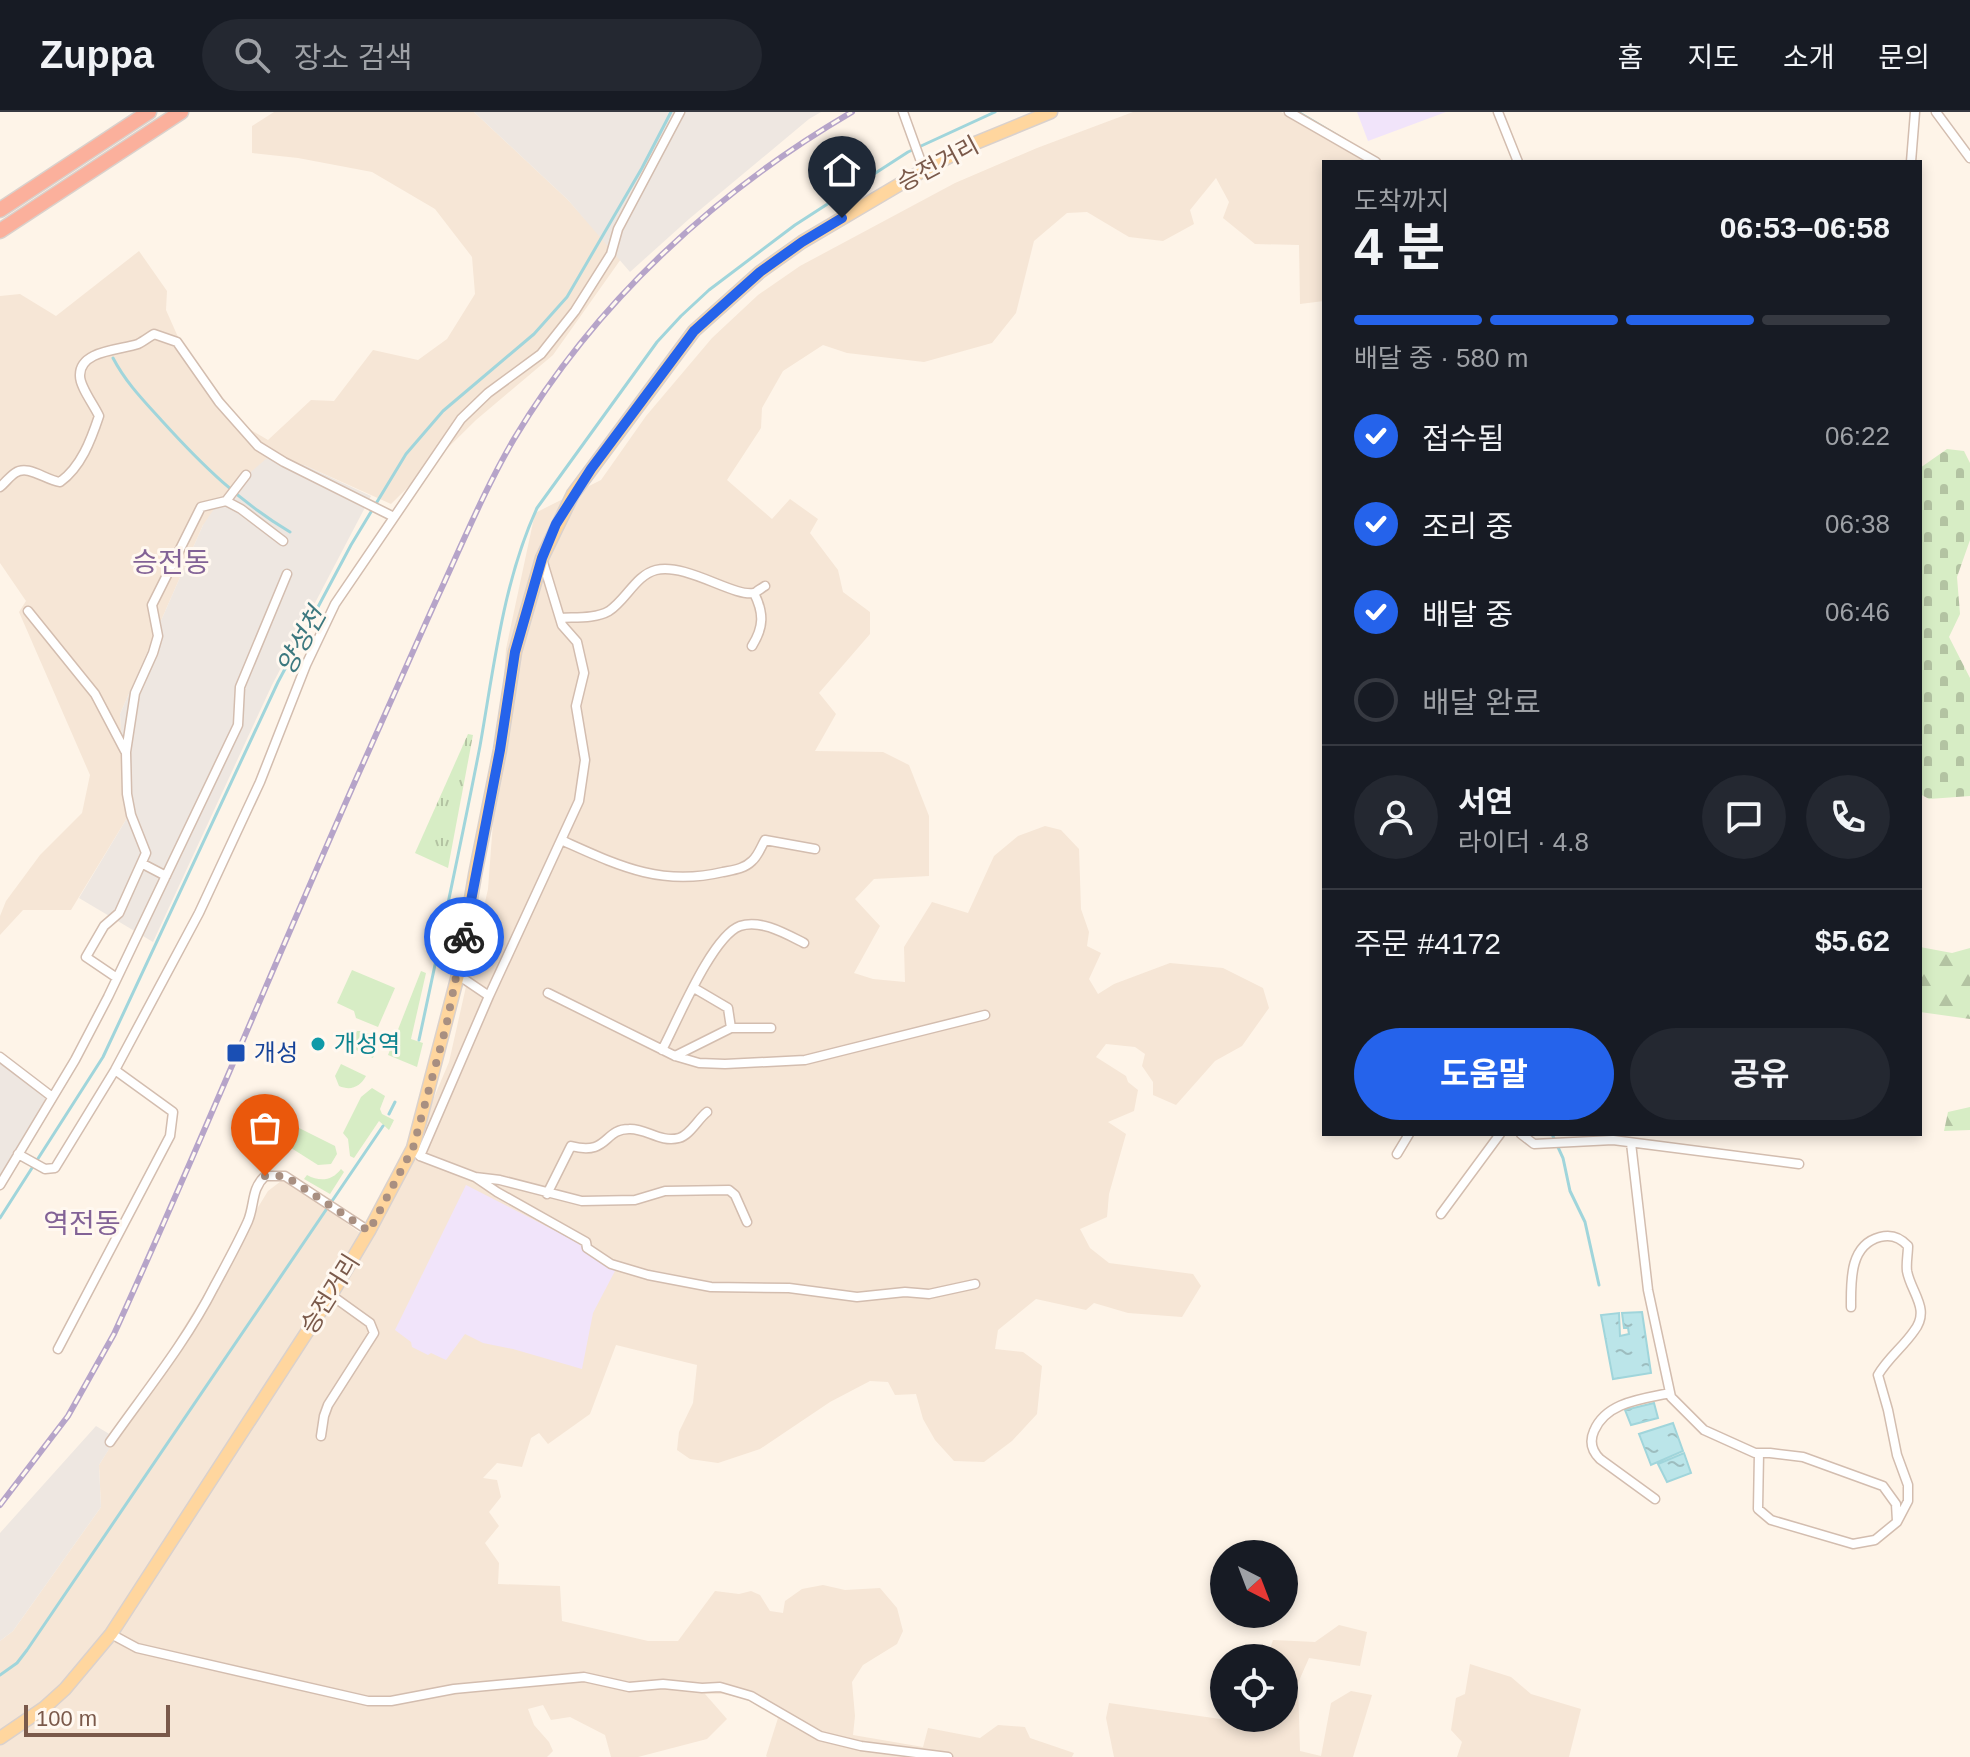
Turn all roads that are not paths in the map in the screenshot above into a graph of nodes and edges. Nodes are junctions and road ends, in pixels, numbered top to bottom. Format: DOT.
graph roads {
  1 [pos="149,112"];
  2 [pos="181,112"];
  3 [pos="680,112"];
  4 [pos="903,112"];
  5 [pos="1051,112"];
  6 [pos="1289,112"];
  7 [pos="1498,112"];
  8 [pos="1915,112"];
  9 [pos="1936,112"];
  10 [pos="1970,158"];
  11 [pos="1373,160"];
  12 [pos="1517,160"];
  13 [pos="1911,160"];
  14 [pos="924,170"];
  15 [pos="0,210"];
  16 [pos="0,231"];
  17 [pos="246,475"];
  18 [pos="0,487"];
  19 [pos="227,500"];
  20 [pos="394,517"];
  21 [pos="283,541"];
  22 [pos="542,558"];
  23 [pos="287,574"];
  24 [pos="765,586"];
  25 [pos="754,593"];
  26 [pos="28,611"];
  27 [pos="560,618"];
  28 [pos="752,646"];
  29 [pos="126,752"];
  30 [pos="561,840"];
  31 [pos="815,849"];
  32 [pos="143,864"];
  33 [pos="166,876"];
  34 [pos="804,943"];
  35 [pos="458,975"];
  36 [pos="117,978"];
  37 [pos="694,988"];
  38 [pos="548,993"];
  39 [pos="489,996"];
  40 [pos="985,1015"];
  41 [pos="731,1028"];
  42 [pos="771,1028"];
  43 [pos="662,1050"];
  44 [pos="675,1056"];
  45 [pos="0,1057"];
  46 [pos="115,1070"];
  47 [pos="51,1096"];
  48 [pos="707,1112"];
  49 [pos="1408,1136"];
  50 [pos="1499,1136"];
  51 [pos="1524,1136"];
  52 [pos="1631,1143"];
  53 [pos="416,1152"];
  54 [pos="1397,1154"];
  55 [pos="22,1156"];
  56 [pos="1799,1164"];
  57 [pos="475,1177"];
  58 [pos="0,1185"];
  59 [pos="547,1194"];
  60 [pos="1441,1214"];
  61 [pos="747,1222"];
  62 [pos="369,1231"];
  63 [pos="975,1284"];
  64 [pos="331,1295"];
  65 [pos="1851,1307"];
  66 [pos="58,1349"];
  67 [pos="1670,1393"];
  68 [pos="321,1436"];
  69 [pos="110,1442"];
  70 [pos="1759,1453"];
  71 [pos="1655,1499"];
  72 [pos="1897,1522"];
  73 [pos="111,1634"];
  74 [pos="4,1736"];
  75 [pos="0,1745"];
  76 [pos="948,1757"];
  1 -- 15 [label="highway"];
  2 -- 16 [label="highway"];
  3 -- 20 [label="street"];
  4 -- 14 [label="street"];
  5 -- 14 [label="main road, 승전거리"];
  6 -- 11 [label="street"];
  7 -- 12 [label="street"];
  8 -- 13 [label="street"];
  9 -- 10 [label="street"];
  14 -- 22 [label="main road, 승전거리"];
  17 -- 19 [label="street"];
  18 -- 20 [label="street"];
  19 -- 21 [label="street"];
  19 -- 29 [label="street"];
  20 -- 46 [label="street"];
  22 -- 27 [label="street"];
  22 -- 35 [label="main road, 승전거리"];
  23 -- 33 [label="street"];
  24 -- 25 [label="street"];
  25 -- 27 [label="street"];
  25 -- 28 [label="street"];
  26 -- 29 [label="street"];
  27 -- 30 [label="street"];
  29 -- 32 [label="street"];
  30 -- 31 [label="street"];
  30 -- 39 [label="street"];
  32 -- 33 [label="street"];
  32 -- 36 [label="street"];
  33 -- 36 [label="street"];
  34 -- 37 [label="street"];
  35 -- 39 [label="street"];
  35 -- 53 [label="main road, 승전거리"];
  36 -- 47 [label="street"];
  37 -- 41 [label="street"];
  37 -- 43 [label="street"];
  38 -- 43 [label="street"];
  39 -- 53 [label="street"];
  40 -- 44 [label="street"];
  41 -- 42 [label="street"];
  41 -- 44 [label="street"];
  43 -- 44 [label="street"];
  45 -- 47 [label="street"];
  46 -- 55 [label="street"];
  46 -- 66 [label="street"];
  47 -- 55 [label="street"];
  48 -- 59 [label="street"];
  49 -- 54 [label="street"];
  50 -- 60 [label="street"];
  51 -- 52 [label="street"];
  52 -- 56 [label="street"];
  52 -- 67 [label="street"];
  53 -- 57 [label="street"];
  53 -- 62 [label="main road, 승전거리"];
  55 -- 58 [label="street"];
  57 -- 59 [label="street"];
  57 -- 63 [label="street"];
  59 -- 61 [label="street"];
  62 -- 64 [label="main road, 승전거리"];
  62 -- 69 [label="street"];
  64 -- 68 [label="street"];
  64 -- 73 [label="main road, 승전거리"];
  65 -- 72 [label="street"];
  67 -- 70 [label="street"];
  67 -- 71 [label="street"];
  70 -- 72 [label="street"];
  70 -- 72 [label="street"];
  73 -- 74 [label="main road, 승전거리"];
  73 -- 76 [label="street"];
  74 -- 75 [label="street"];
}
